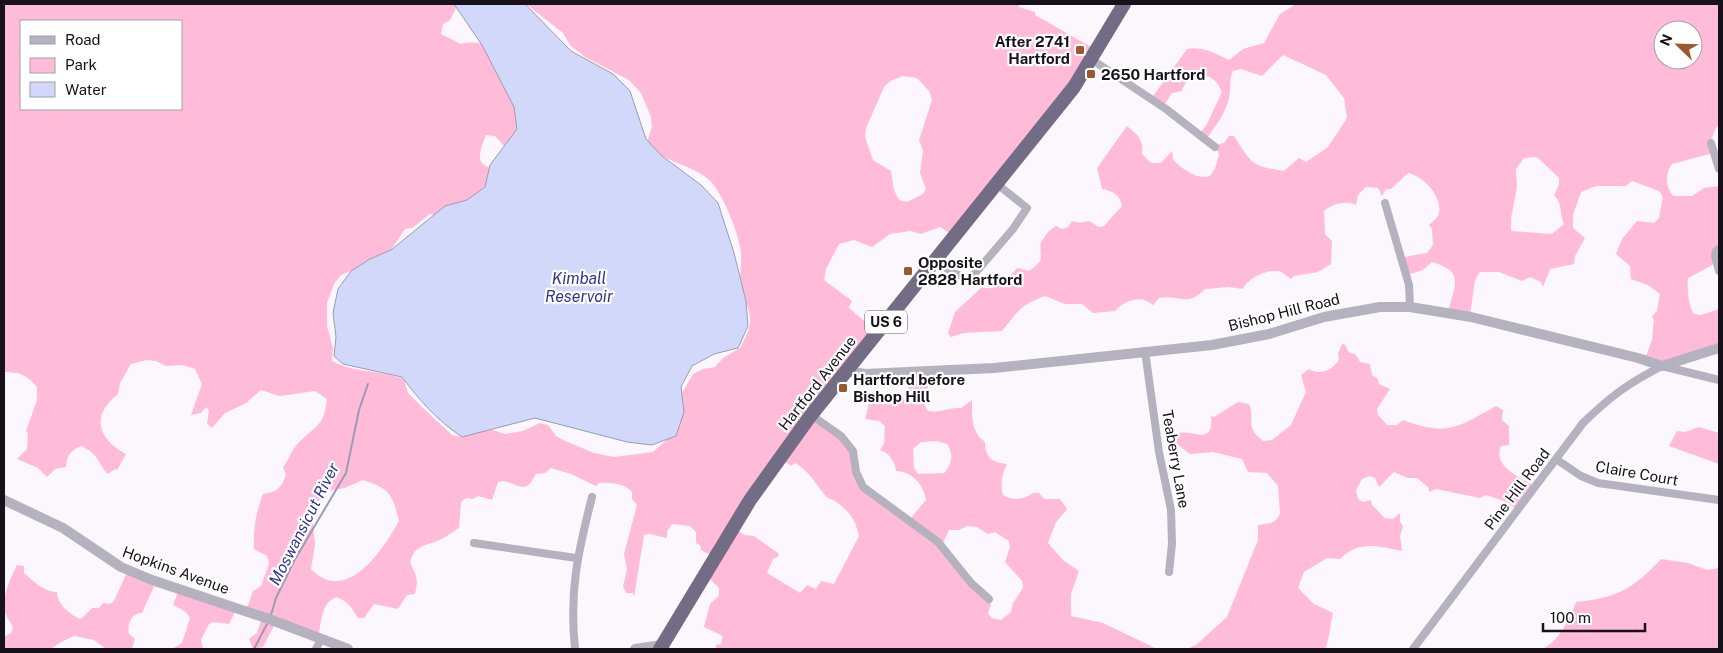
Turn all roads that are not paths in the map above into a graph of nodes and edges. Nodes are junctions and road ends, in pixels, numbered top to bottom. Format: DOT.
graph roads {
  1 [pos="1124,4"];
  2 [pos="1091,59"];
  3 [pos="1712,143"];
  4 [pos="1216,147"];
  5 [pos="1719,169"];
  6 [pos="997,184"];
  7 [pos="1385,203"];
  8 [pos="1719,249"];
  9 [pos="936,260"];
  10 [pos="1719,271"];
  11 [pos="1410,307"];
  12 [pos="1719,348"];
  13 [pos="1145,352"];
  14 [pos="1662,366"];
  15 [pos="847,371"];
  16 [pos="1719,380"];
  17 [pos="811,415"];
  18 [pos="1556,459"];
  19 [pos="592,497"];
  20 [pos="4,500"];
  21 [pos="1719,500"];
  22 [pos="474,543"];
  23 [pos="576,558"];
  24 [pos="1169,572"];
  25 [pos="989,599"];
  26 [pos="321,638"];
  27 [pos="661,647"];
  28 [pos="316,649"];
  29 [pos="348,649"];
  30 [pos="575,649"];
  31 [pos="635,649"];
  32 [pos="1413,649"];
  1 -- 2 [label="highway, Hartford Avenue / US 6"];
  2 -- 4 [label="street"];
  2 -- 6 [label="highway, Hartford Avenue / US 6"];
  3 -- 5 [label="street"];
  6 -- 9 [label="highway, Hartford Avenue / US 6"];
  6 -- 9 [label="street"];
  7 -- 11 [label="street"];
  8 -- 10 [label="street"];
  9 -- 15 [label="highway, Hartford Avenue / US 6"];
  11 -- 13 [label="street, Bishop Hill Road"];
  11 -- 14 [label="street, Bishop Hill Road"];
  12 -- 14 [label="street"];
  13 -- 15 [label="street, Bishop Hill Road"];
  13 -- 24 [label="street, Teaberry Lane"];
  14 -- 16 [label="street"];
  14 -- 18 [label="street, Pine Hill Road"];
  15 -- 17 [label="highway, Hartford Avenue / US 6"];
  17 -- 25 [label="street"];
  17 -- 27 [label="highway, Hartford Avenue / US 6"];
  18 -- 21 [label="street, Claire Court"];
  18 -- 32 [label="street, Pine Hill Road"];
  19 -- 23 [label="street"];
  20 -- 26 [label="street, Hopkins Avenue"];
  22 -- 23 [label="street"];
  23 -- 30 [label="street"];
  26 -- 28 [label="street"];
  26 -- 29 [label="street, Hopkins Avenue"];
  27 -- 31 [label="street"];
}
